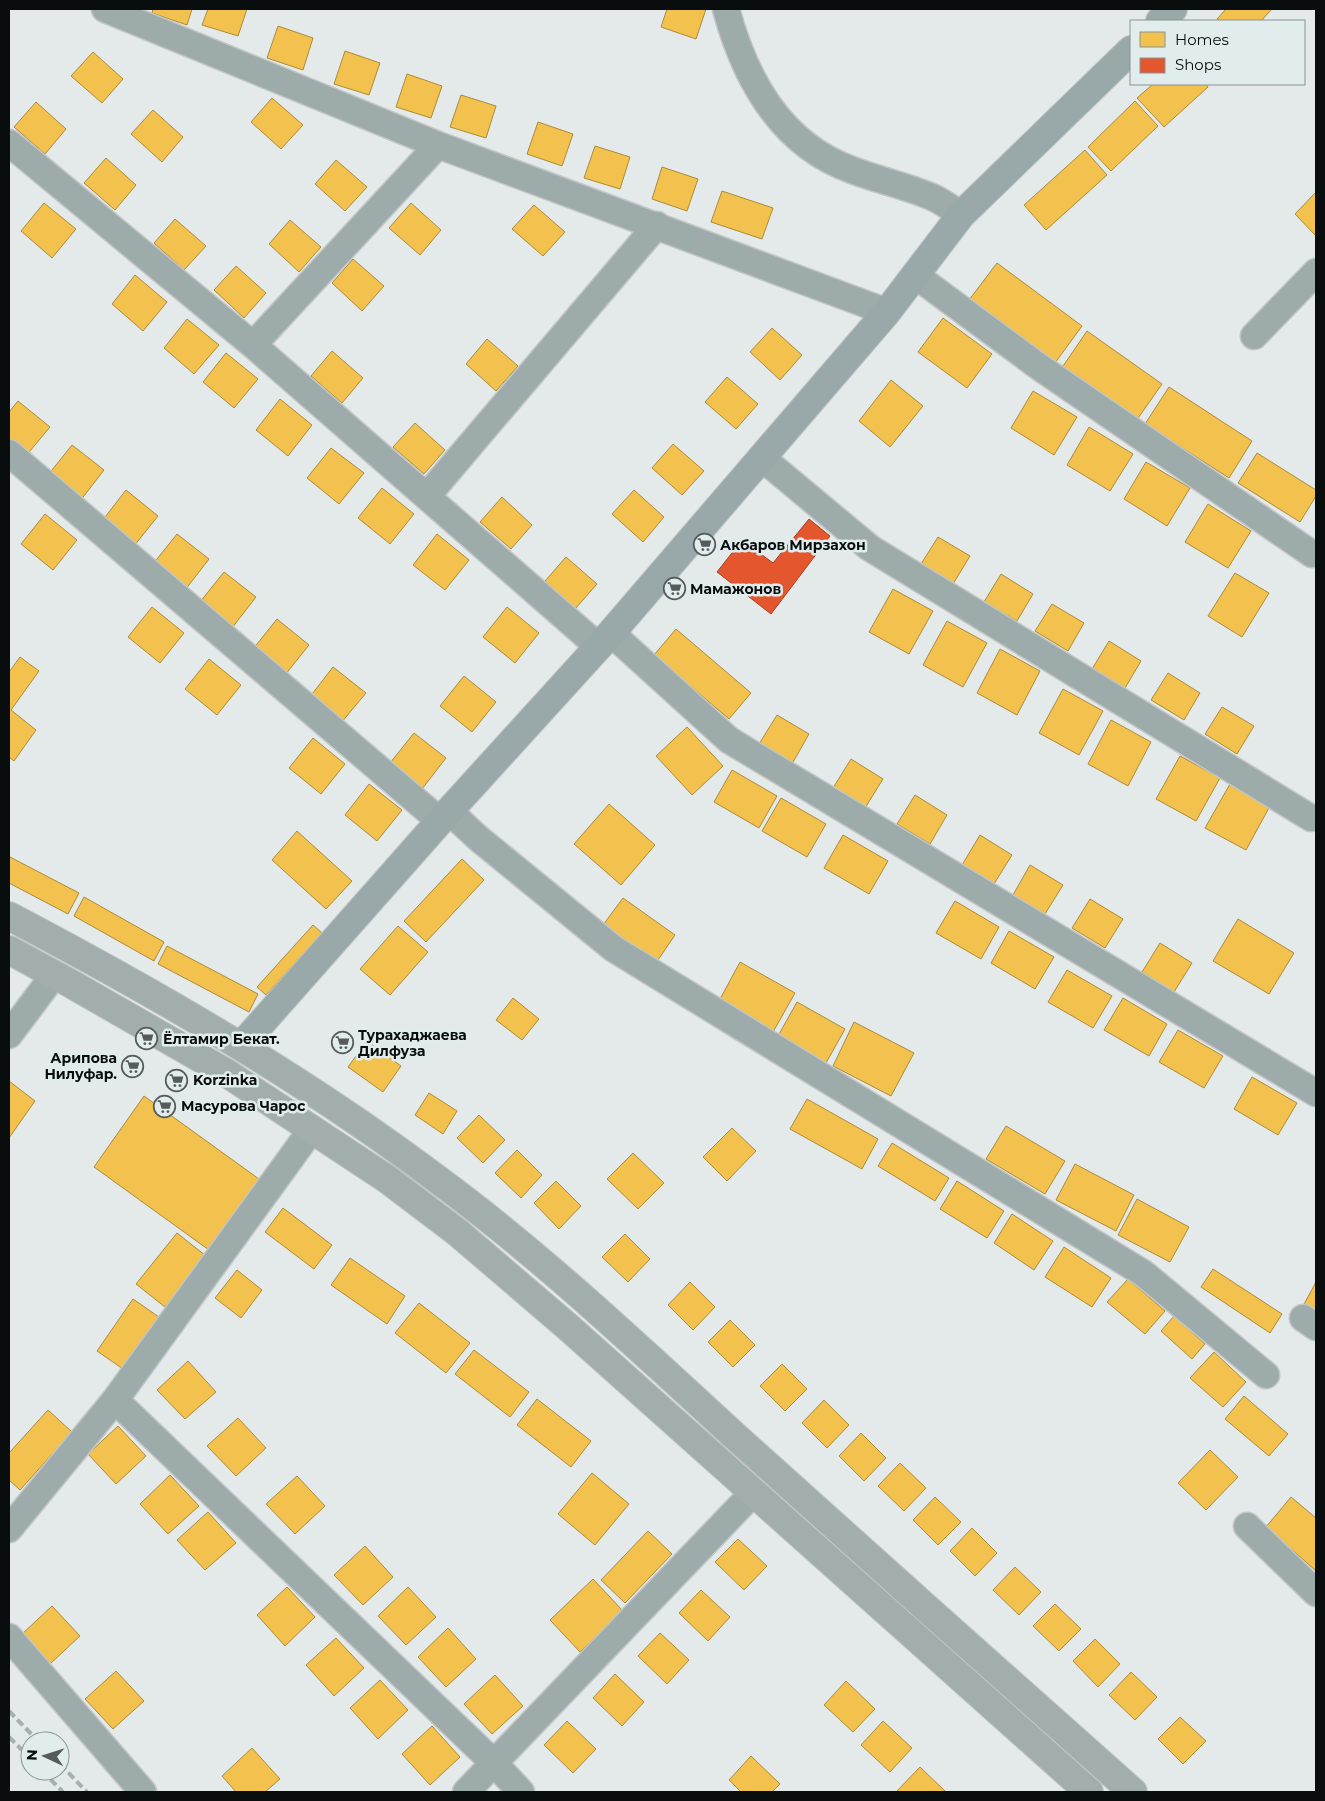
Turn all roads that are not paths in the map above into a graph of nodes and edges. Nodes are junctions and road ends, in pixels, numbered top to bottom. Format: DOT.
graph roads {
  1 [pos="104,9"];
  2 [pos="726,9"];
  3 [pos="1173,9"];
  4 [pos="1161,20"];
  5 [pos="1130,51"];
  6 [pos="9,143"];
  7 [pos="438,145"];
  8 [pos="961,215"];
  9 [pos="657,226"];
  10 [pos="1316,272"];
  11 [pos="915,275"];
  12 [pos="887,312"];
  13 [pos="1254,336"];
  14 [pos="253,345"];
  15 [pos="9,454"];
  16 [pos="762,458"];
  17 [pos="427,496"];
  18 [pos="1312,554"];
  19 [pos="605,640"];
  20 [pos="445,816"];
  21 [pos="1311,818"];
  22 [pos="9,916"];
  23 [pos="9,950"];
  24 [pos="54,975"];
  25 [pos="9,1035"];
  26 [pos="241,1046"];
  27 [pos="1316,1093"];
  28 [pos="312,1129"];
  29 [pos="1266,1375"];
  30 [pos="115,1400"];
  31 [pos="753,1492"];
  32 [pos="1247,1526"];
  33 [pos="9,1529"];
  34 [pos="1316,1593"];
  35 [pos="9,1637"];
  36 [pos="495,1764"];
  37 [pos="143,1792"];
  38 [pos="466,1792"];
  39 [pos="522,1792"];
  40 [pos="1089,1792"];
  41 [pos="1133,1792"];
  1 -- 7 [label="street"];
  2 -- 8 [label="street"];
  3 -- 4 [label="street"];
  5 -- 8 [label="street"];
  6 -- 14 [label="street"];
  7 -- 9 [label="street"];
  7 -- 14 [label="street"];
  8 -- 11 [label="street"];
  9 -- 12 [label="street"];
  9 -- 17 [label="street"];
  10 -- 13 [label="street"];
  11 -- 12 [label="street"];
  11 -- 18 [label="street"];
  12 -- 16 [label="street"];
  14 -- 17 [label="street"];
  15 -- 20 [label="street"];
  16 -- 19 [label="street"];
  16 -- 21 [label="street"];
  17 -- 19 [label="street"];
  19 -- 20 [label="street"];
  19 -- 27 [label="street"];
  20 -- 26 [label="street"];
  20 -- 29 [label="street"];
  22 -- 26 [label="main road"];
  23 -- 24 [label="main road"];
  24 -- 25 [label="street"];
  24 -- 28 [label="main road"];
  26 -- 41 [label="main road"];
  28 -- 30 [label="street"];
  28 -- 31 [label="main road"];
  30 -- 33 [label="street"];
  30 -- 36 [label="street"];
  31 -- 36 [label="street"];
  31 -- 40 [label="main road"];
  32 -- 34 [label="street"];
  35 -- 37 [label="street"];
  36 -- 38 [label="street"];
  36 -- 39 [label="street"];
}
